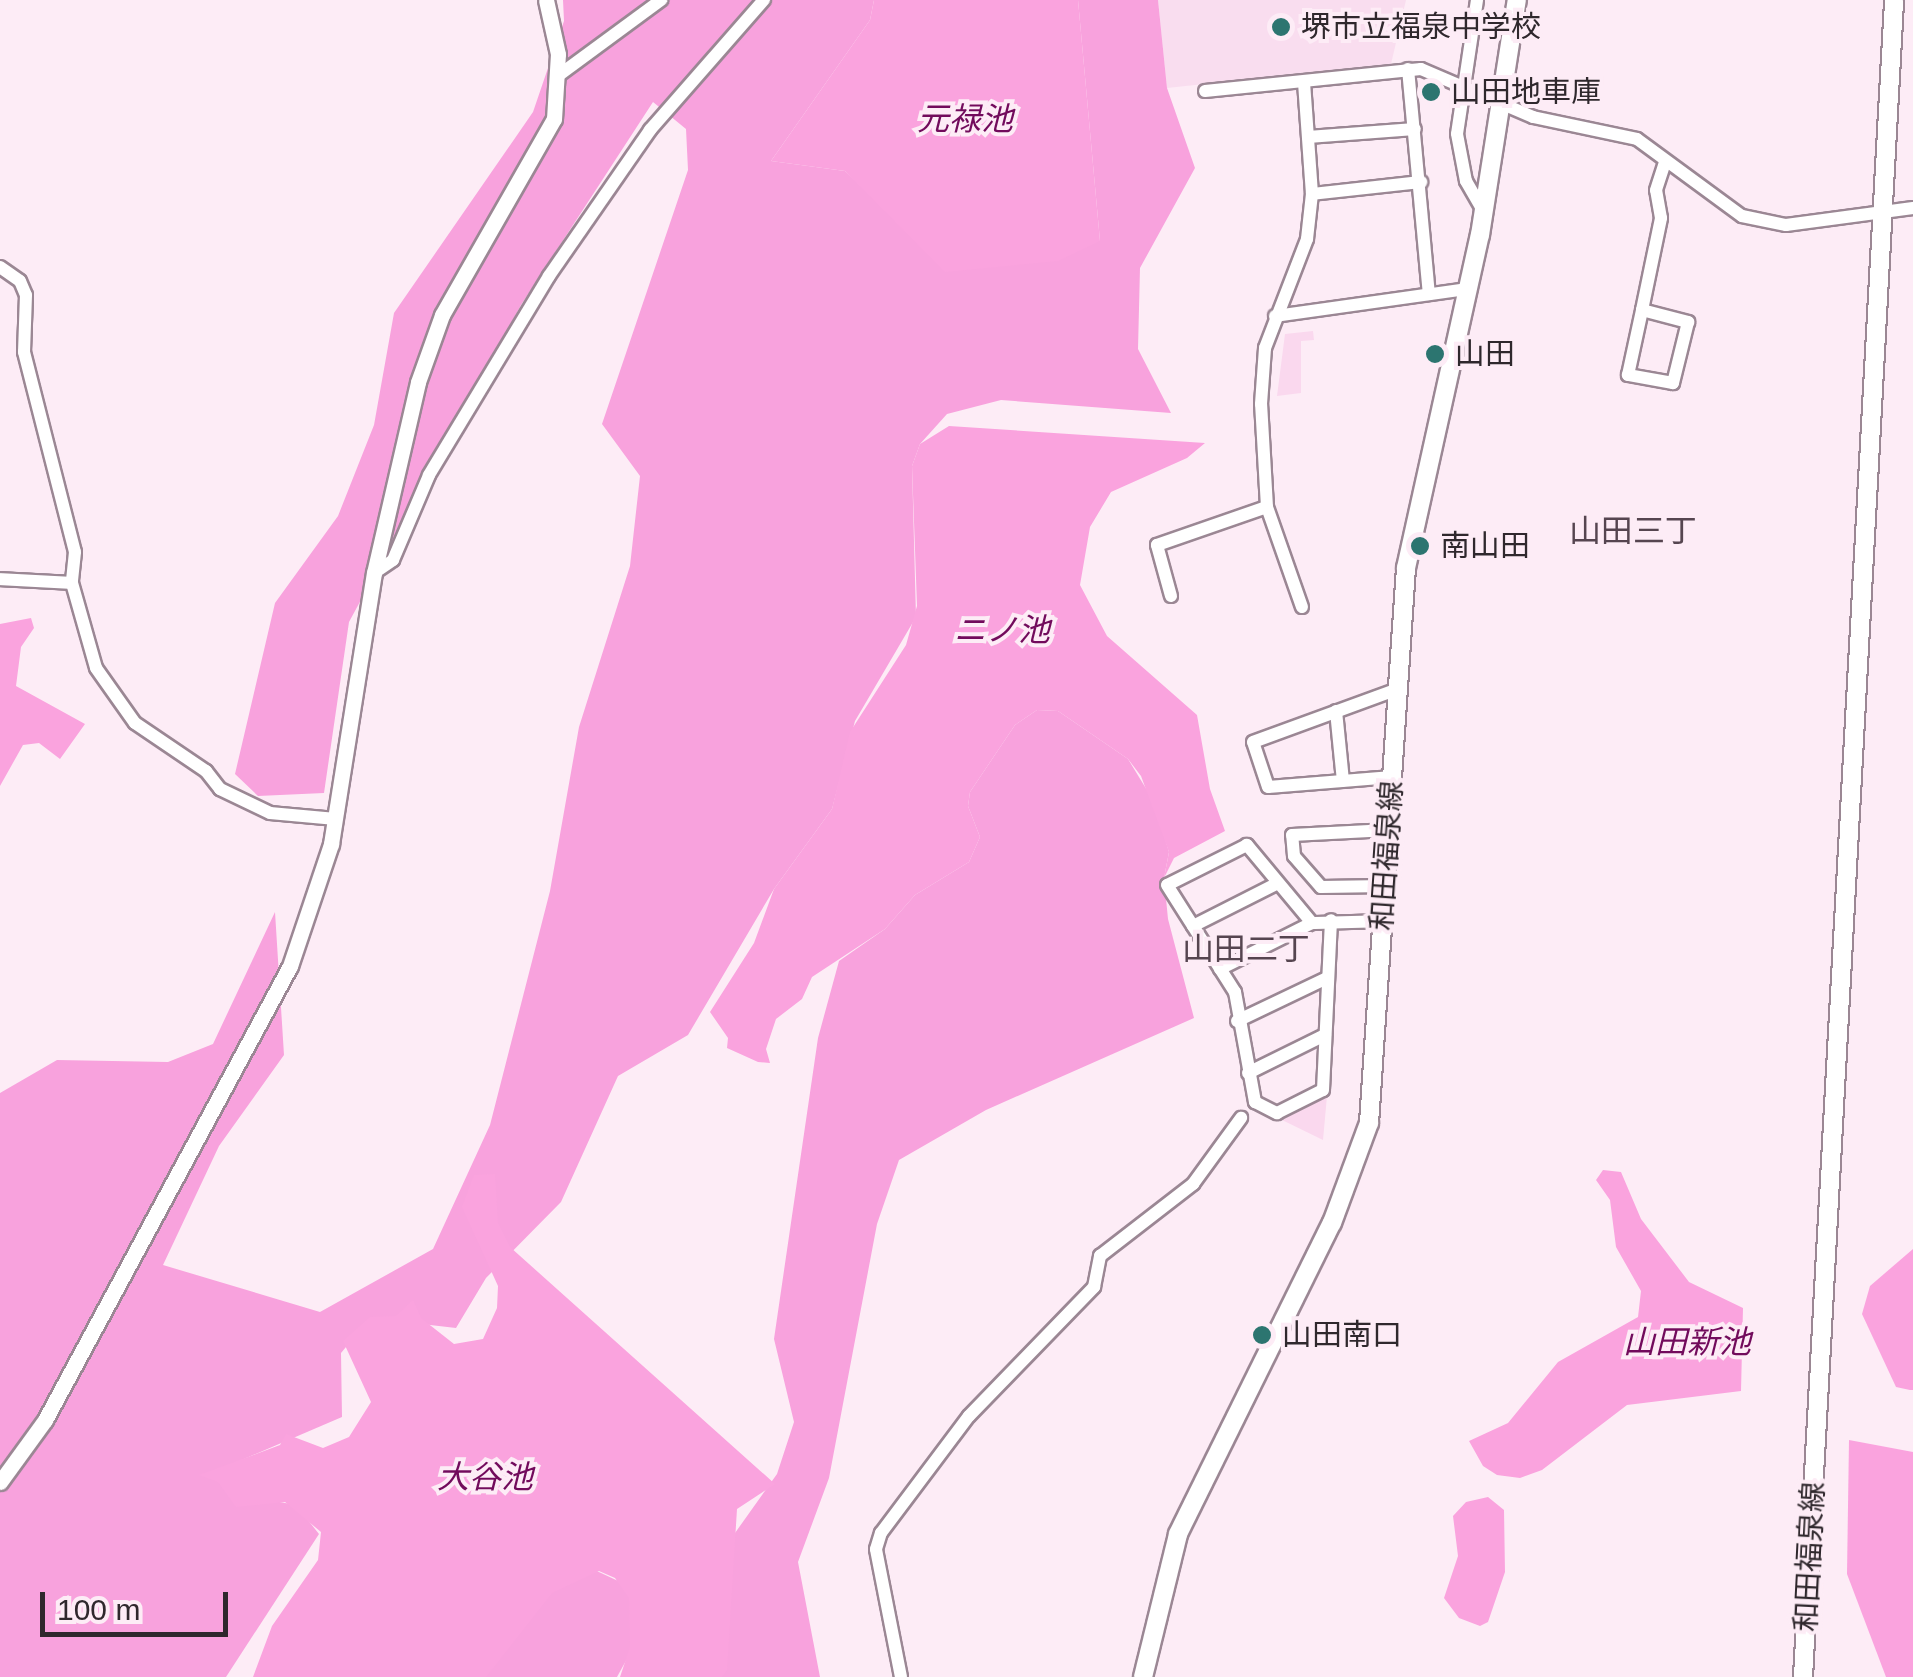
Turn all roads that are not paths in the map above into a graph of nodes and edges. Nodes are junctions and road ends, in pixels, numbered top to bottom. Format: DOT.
graph roads {
  1 [pos="546,0"];
  2 [pos="661,0"];
  3 [pos="764,0"];
  4 [pos="1476,0"];
  5 [pos="1518,0"];
  6 [pos="1894,0"];
  7 [pos="1408,69"];
  8 [pos="559,74"];
  9 [pos="1304,82"];
  10 [pos="1460,83"];
  11 [pos="1204,91"];
  12 [pos="1504,101"];
  13 [pos="1415,128"];
  14 [pos="1308,137"];
  15 [pos="1664,162"];
  16 [pos="1421,182"];
  17 [pos="1312,194"];
  18 [pos="1913,208"];
  19 [pos="1484,212"];
  20 [pos="1882,213"];
  21 [pos="0,267"];
  22 [pos="1467,289"];
  23 [pos="1429,294"];
  24 [pos="1642,310"];
  25 [pos="1276,316"];
  26 [pos="1267,507"];
  27 [pos="374,573"];
  28 [pos="0,579"];
  29 [pos="72,583"];
  30 [pos="1171,596"];
  31 [pos="1302,607"];
  32 [pos="1398,689"];
  33 [pos="1336,711"];
  34 [pos="1392,777"];
  35 [pos="1343,780"];
  36 [pos="336,818"];
  37 [pos="1388,830"];
  38 [pos="1278,883"];
  39 [pos="1385,886"];
  40 [pos="1331,920"];
  41 [pos="1382,921"];
  42 [pos="1312,924"];
  43 [pos="1193,926"];
  44 [pos="1220,969"];
  45 [pos="1327,978"];
  46 [pos="1238,1021"];
  47 [pos="1325,1035"];
  48 [pos="1248,1073"];
  49 [pos="1241,1118"];
  50 [pos="0,1482"];
  51 [pos="901,1677"];
  52 [pos="1143,1677"];
  53 [pos="1803,1677"];
  1 -- 8 [label="street"];
  2 -- 8 [label="street"];
  3 -- 27 [label="street"];
  4 -- 10 [label="street"];
  5 -- 12 [label="main road, 和田福泉線"];
  6 -- 20 [label="main road, 和田福泉線"];
  7 -- 9 [label="street"];
  7 -- 10 [label="street"];
  7 -- 13 [label="street"];
  8 -- 27 [label="street"];
  9 -- 11 [label="street"];
  9 -- 14 [label="street"];
  10 -- 12 [label="street"];
  10 -- 19 [label="street"];
  12 -- 15 [label="street"];
  12 -- 19 [label="main road, 和田福泉線"];
  13 -- 14 [label="street"];
  13 -- 16 [label="street"];
  14 -- 17 [label="street"];
  15 -- 20 [label="street"];
  15 -- 24 [label="street"];
  16 -- 17 [label="street"];
  16 -- 23 [label="street"];
  17 -- 25 [label="street"];
  18 -- 20 [label="street"];
  19 -- 22 [label="main road, 和田福泉線"];
  20 -- 53 [label="main road, 和田福泉線"];
  21 -- 29 [label="street"];
  22 -- 23 [label="street"];
  22 -- 32 [label="main road, 和田福泉線"];
  23 -- 25 [label="street"];
  24 -- 24 [label="street"];
  25 -- 26 [label="street"];
  26 -- 30 [label="street"];
  26 -- 31 [label="street"];
  27 -- 36 [label="street"];
  28 -- 29 [label="street"];
  29 -- 36 [label="street"];
  32 -- 33 [label="street"];
  32 -- 34 [label="main road, 和田福泉線"];
  33 -- 35 [label="street"];
  33 -- 35 [label="street"];
  34 -- 35 [label="street"];
  34 -- 37 [label="main road, 和田福泉線"];
  36 -- 50 [label="street"];
  37 -- 39 [label="main road, 和田福泉線"];
  37 -- 39 [label="street"];
  38 -- 42 [label="street"];
  38 -- 43 [label="street"];
  38 -- 43 [label="street"];
  39 -- 41 [label="main road, 和田福泉線"];
  40 -- 41 [label="street"];
  40 -- 42 [label="street"];
  40 -- 45 [label="street"];
  41 -- 52 [label="main road, 和田福泉線"];
  42 -- 44 [label="street"];
  43 -- 44 [label="street"];
  44 -- 46 [label="street"];
  45 -- 46 [label="street"];
  45 -- 47 [label="street"];
  46 -- 48 [label="street"];
  47 -- 48 [label="street"];
  47 -- 48 [label="street"];
  49 -- 51 [label="street"];
}
